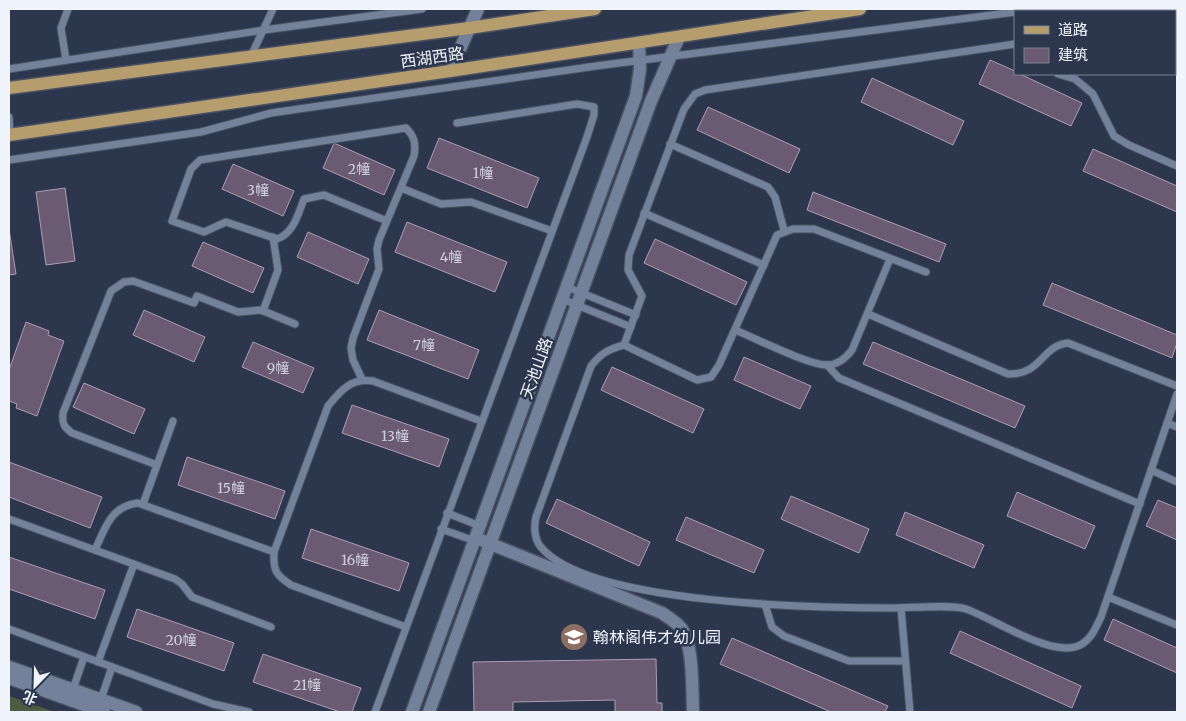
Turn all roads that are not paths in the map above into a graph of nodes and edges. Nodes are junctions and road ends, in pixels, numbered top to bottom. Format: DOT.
graph roads {
  1 [pos="68,9"];
  2 [pos="273,9"];
  3 [pos="422,9"];
  4 [pos="478,9"];
  5 [pos="595,9"];
  6 [pos="860,9"];
  7 [pos="1014,12"];
  8 [pos="469,28"];
  9 [pos="264,30"];
  10 [pos="679,37"];
  11 [pos="639,43"];
  12 [pos="1014,44"];
  13 [pos="251,57"];
  14 [pos="669,57"];
  15 [pos="66,60"];
  16 [pos="640,60"];
  17 [pos="9,69"];
  18 [pos="450,71"];
  19 [pos="1061,75"];
  20 [pos="9,88"];
  21 [pos="9,117"];
  22 [pos="457,123"];
  23 [pos="10,134"];
  24 [pos="670,144"];
  25 [pos="9,160"];
  26 [pos="1177,166"];
  27 [pos="401,188"];
  28 [pos="644,213"];
  29 [pos="387,221"];
  30 [pos="552,230"];
  31 [pos="784,230"];
  32 [pos="273,237"];
  33 [pos="890,259"];
  34 [pos="764,265"];
  35 [pos="926,272"];
  36 [pos="564,293"];
  37 [pos="578,299"];
  38 [pos="262,311"];
  39 [pos="868,314"];
  40 [pos="636,315"];
  41 [pos="295,324"];
  42 [pos="631,326"];
  43 [pos="735,330"];
  44 [pos="624,344"];
  45 [pos="827,365"];
  46 [pos="362,379"];
  47 [pos="1177,386"];
  48 [pos="1177,394"];
  49 [pos="173,421"];
  50 [pos="481,421"];
  51 [pos="1167,423"];
  52 [pos="1177,427"];
  53 [pos="157,465"];
  54 [pos="1151,470"];
  55 [pos="1177,482"];
  56 [pos="143,504"];
  57 [pos="1140,504"];
  58 [pos="447,514"];
  59 [pos="9,519"];
  60 [pos="441,528"];
  61 [pos="477,535"];
  62 [pos="489,543"];
  63 [pos="94,550"];
  64 [pos="274,552"];
  65 [pos="134,564"];
  66 [pos="1108,597"];
  67 [pos="765,604"];
  68 [pos="901,608"];
  69 [pos="1177,625"];
  70 [pos="271,627"];
  71 [pos="406,627"];
  72 [pos="9,629"];
  73 [pos="84,657"];
  74 [pos="906,661"];
  75 [pos="98,662"];
  76 [pos="9,667"];
  77 [pos="112,667"];
  78 [pos="9,678"];
  79 [pos="71,695"];
  80 [pos="100,707"];
  81 [pos="136,712"];
  82 [pos="249,712"];
  83 [pos="375,712"];
  84 [pos="412,712"];
  85 [pos="429,712"];
  86 [pos="693,712"];
  87 [pos="910,712"];
  1 -- 15 [label="lane"];
  2 -- 9 [label="lane"];
  3 -- 9 [label="lane"];
  4 -- 8 [label="street"];
  5 -- 8 [label="main road, 西湖西路"];
  6 -- 10 [label="main road, 西湖西路"];
  7 -- 14 [label="lane"];
  8 -- 13 [label="main road, 西湖西路"];
  8 -- 18 [label="street"];
  9 -- 13 [label="lane"];
  9 -- 15 [label="lane"];
  10 -- 11 [label="main road, 西湖西路"];
  10 -- 14 [label="street, 天池山路"];
  11 -- 16 [label="street, 天池山路"];
  11 -- 18 [label="main road, 西湖西路"];
  12 -- 24 [label="lane"];
  13 -- 20 [label="main road, 西湖西路"];
  14 -- 16 [label="lane"];
  14 -- 37 [label="street, 天池山路"];
  15 -- 17 [label="lane"];
  16 -- 25 [label="lane"];
  16 -- 36 [label="street, 天池山路"];
  18 -- 23 [label="main road, 西湖西路"];
  19 -- 26 [label="lane"];
  21 -- 23 [label="lane"];
  22 -- 30 [label="lane"];
  24 -- 28 [label="lane"];
  24 -- 31 [label="lane"];
  27 -- 29 [label="lane"];
  27 -- 30 [label="lane"];
  27 -- 32 [label="lane"];
  28 -- 34 [label="lane"];
  28 -- 40 [label="lane"];
  29 -- 32 [label="lane"];
  29 -- 46 [label="lane"];
  30 -- 50 [label="lane"];
  31 -- 33 [label="lane"];
  31 -- 34 [label="lane"];
  32 -- 38 [label="lane"];
  33 -- 35 [label="lane"];
  33 -- 39 [label="lane"];
  34 -- 43 [label="lane"];
  36 -- 37 [label="lane"];
  36 -- 37 [label="lane"];
  36 -- 61 [label="street, 天池山路"];
  37 -- 40 [label="lane"];
  37 -- 42 [label="lane"];
  37 -- 62 [label="street, 天池山路"];
  38 -- 41 [label="lane"];
  38 -- 53 [label="lane"];
  39 -- 45 [label="lane"];
  39 -- 47 [label="lane"];
  40 -- 42 [label="lane"];
  42 -- 44 [label="lane"];
  43 -- 44 [label="lane"];
  43 -- 45 [label="lane"];
  44 -- 67 [label="lane"];
  45 -- 57 [label="lane"];
  46 -- 50 [label="lane"];
  46 -- 64 [label="lane"];
  48 -- 51 [label="lane"];
  49 -- 53 [label="lane"];
  50 -- 58 [label="lane"];
  51 -- 52 [label="lane"];
  51 -- 54 [label="lane"];
  53 -- 56 [label="lane"];
  54 -- 55 [label="lane"];
  54 -- 57 [label="lane"];
  56 -- 63 [label="lane"];
  56 -- 64 [label="lane"];
  57 -- 66 [label="lane"];
  58 -- 60 [label="lane"];
  58 -- 61 [label="lane"];
  59 -- 63 [label="lane"];
  60 -- 61 [label="lane"];
  60 -- 71 [label="lane"];
  61 -- 62 [label="street"];
  61 -- 84 [label="street, 天池山路"];
  62 -- 85 [label="street, 天池山路"];
  62 -- 86 [label="street"];
  63 -- 65 [label="lane"];
  64 -- 71 [label="lane"];
  65 -- 70 [label="lane"];
  65 -- 75 [label="lane"];
  66 -- 68 [label="lane"];
  66 -- 69 [label="lane"];
  67 -- 68 [label="lane"];
  67 -- 74 [label="lane"];
  68 -- 74 [label="lane"];
  71 -- 83 [label="lane"];
  72 -- 73 [label="lane"];
  73 -- 75 [label="lane"];
  73 -- 79 [label="lane"];
  74 -- 87 [label="lane"];
  75 -- 77 [label="lane"];
  76 -- 79 [label="street"];
  77 -- 80 [label="lane"];
  77 -- 82 [label="lane"];
  78 -- 79 [label="street"];
  79 -- 80 [label="street"];
  80 -- 81 [label="street"];
}
